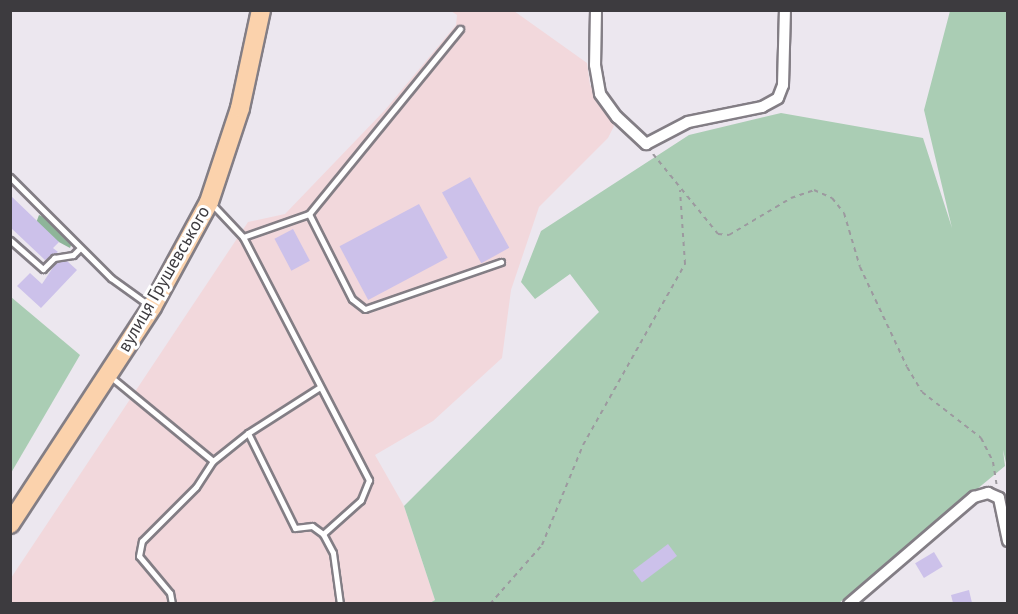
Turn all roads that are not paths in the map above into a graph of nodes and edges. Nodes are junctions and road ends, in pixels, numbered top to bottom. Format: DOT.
graph roads {
  1 [pos="261,10"];
  2 [pos="596,10"];
  3 [pos="785,10"];
  4 [pos="460,29"];
  5 [pos="10,177"];
  6 [pos="209,202"];
  7 [pos="309,214"];
  8 [pos="243,237"];
  9 [pos="10,240"];
  10 [pos="80,248"];
  11 [pos="501,262"];
  12 [pos="152,307"];
  13 [pos="107,374"];
  14 [pos="320,387"];
  15 [pos="248,433"];
  16 [pos="213,461"];
  17 [pos="10,524"];
  18 [pos="323,534"];
  19 [pos="1008,541"];
  20 [pos="172,603"];
  21 [pos="340,603"];
  22 [pos="849,603"];
  1 -- 6 [label="main road, вулиця Грушевського"];
  2 -- 3 [label="street"];
  4 -- 7 [label="lane"];
  5 -- 10 [label="lane"];
  6 -- 8 [label="lane"];
  6 -- 12 [label="main road, вулиця Грушевського"];
  7 -- 8 [label="lane"];
  7 -- 11 [label="lane"];
  8 -- 14 [label="lane"];
  9 -- 10 [label="lane"];
  10 -- 12 [label="lane"];
  12 -- 13 [label="main road, вулиця Грушевського"];
  13 -- 16 [label="lane"];
  13 -- 17 [label="main road, вулиця Грушевського"];
  14 -- 15 [label="lane"];
  14 -- 18 [label="lane"];
  15 -- 16 [label="lane"];
  15 -- 18 [label="lane"];
  16 -- 20 [label="lane"];
  18 -- 21 [label="lane"];
  19 -- 22 [label="street"];
}
